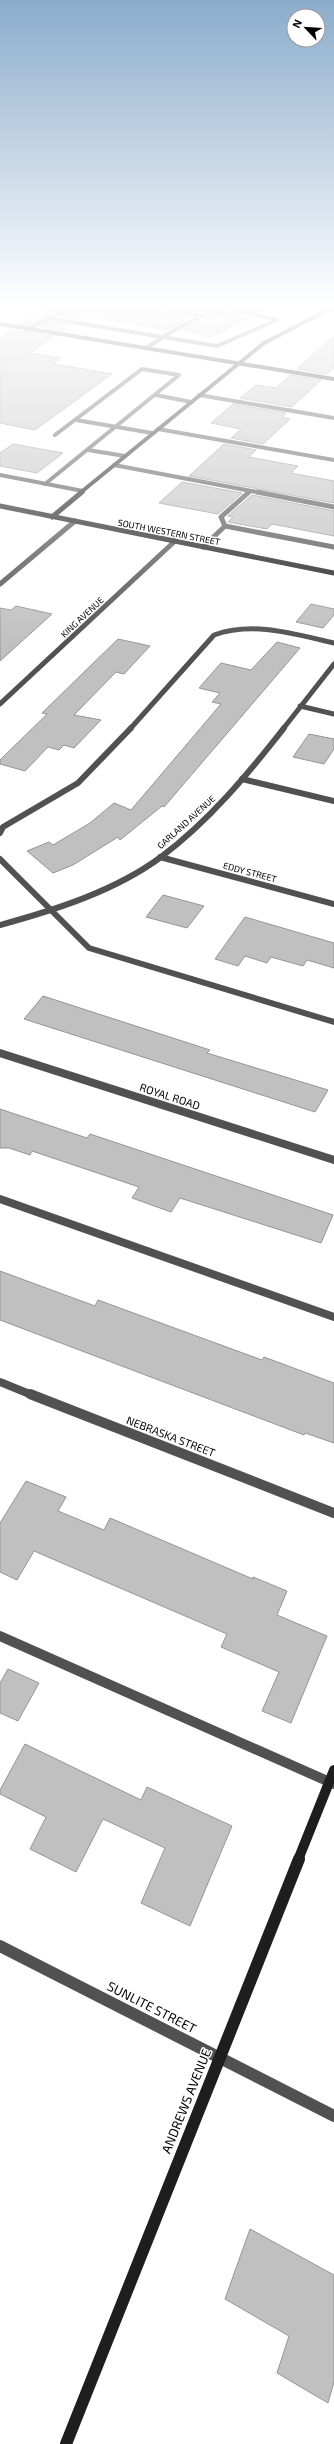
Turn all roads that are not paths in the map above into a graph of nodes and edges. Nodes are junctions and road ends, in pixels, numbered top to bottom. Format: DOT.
graph roads {
  1 [pos="76,420"];
  2 [pos="125,420"];
  3 [pos="169,420"];
  4 [pos="116,427"];
  5 [pos="158,429"];
  6 [pos="152,433"];
  7 [pos="55,435"];
  8 [pos="88,450"];
  9 [pos="125,456"];
  10 [pos="334,460"];
  11 [pos="114,465"];
  12 [pos="0,475"];
  13 [pos="45,484"];
  14 [pos="83,491"];
  15 [pos="250,491"];
  16 [pos="0,506"];
  17 [pos="334,507"];
  18 [pos="52,517"];
  19 [pos="75,521"];
  20 [pos="225,526"];
  21 [pos="174,541"];
  22 [pos="203,547"];
  23 [pos="334,547"];
  24 [pos="334,573"];
  25 [pos="0,584"];
  26 [pos="334,643"];
  27 [pos="334,664"];
  28 [pos="0,704"];
  29 [pos="300,706"];
  30 [pos="334,714"];
  31 [pos="242,779"];
  32 [pos="334,801"];
  33 [pos="0,833"];
  34 [pos="160,857"];
  35 [pos="0,859"];
  36 [pos="334,904"];
  37 [pos="51,909"];
  38 [pos="0,925"];
  39 [pos="334,1022"];
  40 [pos="0,1052"];
  41 [pos="334,1160"];
  42 [pos="0,1199"];
  43 [pos="334,1317"];
  44 [pos="0,1382"];
  45 [pos="334,1513"];
  46 [pos="0,1636"];
  47 [pos="334,1770"];
  48 [pos="332,1783"];
  49 [pos="0,1946"];
  50 [pos="220,2057"];
  51 [pos="334,2116"];
  52 [pos="66,2444"];
  1 -- 4 [label="street"];
  1 -- 7 [label="street"];
  2 -- 4 [label="street"];
  3 -- 5 [label="street"];
  4 -- 6 [label="street"];
  4 -- 8 [label="street"];
  5 -- 6 [label="street"];
  5 -- 10 [label="street"];
  6 -- 9 [label="street"];
  8 -- 9 [label="street"];
  8 -- 13 [label="street"];
  9 -- 11 [label="street"];
  11 -- 14 [label="street"];
  11 -- 15 [label="street"];
  12 -- 13 [label="street"];
  13 -- 14 [label="street"];
  14 -- 18 [label="street"];
  15 -- 17 [label="street"];
  15 -- 20 [label="street"];
  16 -- 18 [label="street, SOUTH WESTERN STREET"];
  18 -- 19 [label="street, SOUTH WESTERN STREET"];
  19 -- 21 [label="street, SOUTH WESTERN STREET"];
  19 -- 25 [label="street"];
  20 -- 22 [label="street"];
  20 -- 23 [label="street"];
  21 -- 22 [label="street, SOUTH WESTERN STREET"];
  21 -- 28 [label="street, KING AVENUE"];
  22 -- 24 [label="street, SOUTH WESTERN STREET"];
  26 -- 33 [label="street"];
  27 -- 29 [label="street, GARLAND AVENUE"];
  29 -- 30 [label="street"];
  29 -- 31 [label="street, GARLAND AVENUE"];
  31 -- 32 [label="street"];
  31 -- 34 [label="street, GARLAND AVENUE"];
  34 -- 36 [label="street, EDDY STREET"];
  34 -- 37 [label="street, GARLAND AVENUE"];
  35 -- 37 [label="street"];
  37 -- 38 [label="street, GARLAND AVENUE"];
  37 -- 39 [label="street"];
  40 -- 41 [label="street, ROYAL ROAD"];
  42 -- 43 [label="street"];
  44 -- 45 [label="street, NEBRASKA STREET"];
  46 -- 48 [label="street"];
  47 -- 48 [label="street, ANDREWS AVENUE"];
  48 -- 50 [label="street, ANDREWS AVENUE"];
  49 -- 50 [label="street, SUNLITE STREET"];
  50 -- 51 [label="street, SUNLITE STREET"];
  50 -- 52 [label="street, ANDREWS AVENUE"];
}
